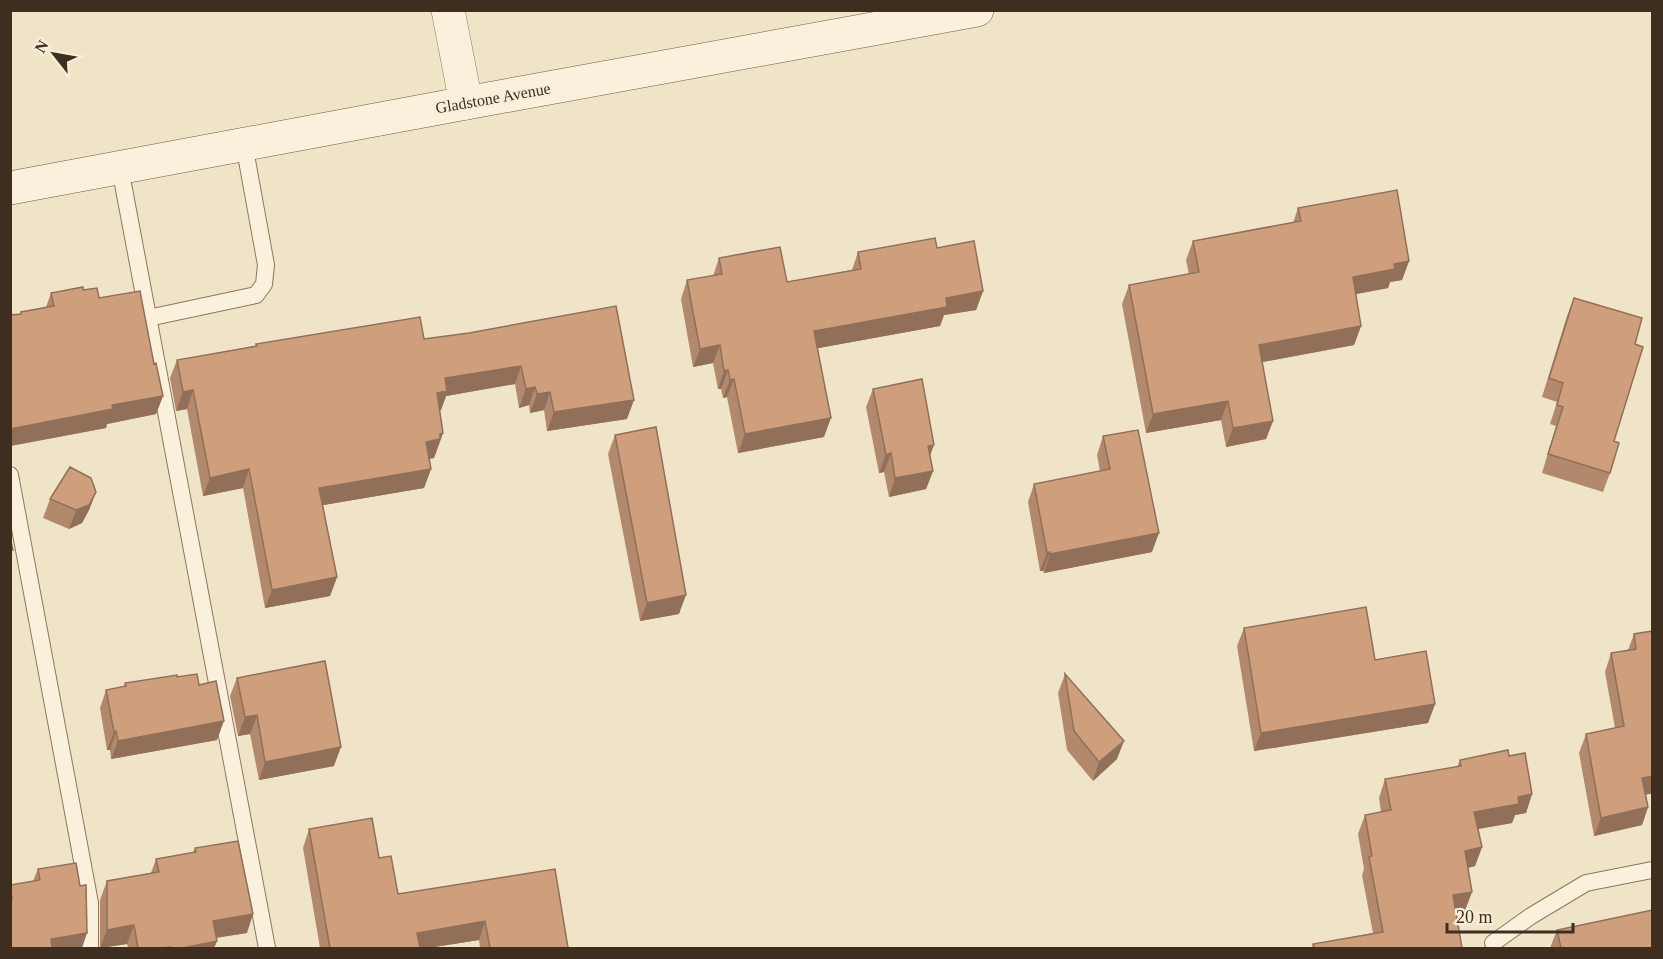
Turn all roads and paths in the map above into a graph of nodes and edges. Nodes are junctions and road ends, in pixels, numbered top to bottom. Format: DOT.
graph roads {
  1 [pos="448,10"];
  2 [pos="977,10"];
  3 [pos="466,103"];
  4 [pos="244,144"];
  5 [pos="120,168"];
  6 [pos="10,188"];
  7 [pos="148,318"];
  8 [pos="10,475"];
  9 [pos="1653,870"];
  10 [pos="1493,943"];
  11 [pos="90,948"];
  12 [pos="267,948"];
  1 -- 3 [label="street"];
  2 -- 3 [label="street, Gladstone Avenue"];
  3 -- 4 [label="street, Gladstone Avenue"];
  4 -- 5 [label="street, Gladstone Avenue"];
  4 -- 7 [label="lane"];
  5 -- 6 [label="street, Gladstone Avenue"];
  5 -- 7 [label="lane"];
  7 -- 12 [label="lane"];
  8 -- 11 [label="lane"];
  9 -- 10 [label="lane"];
}
